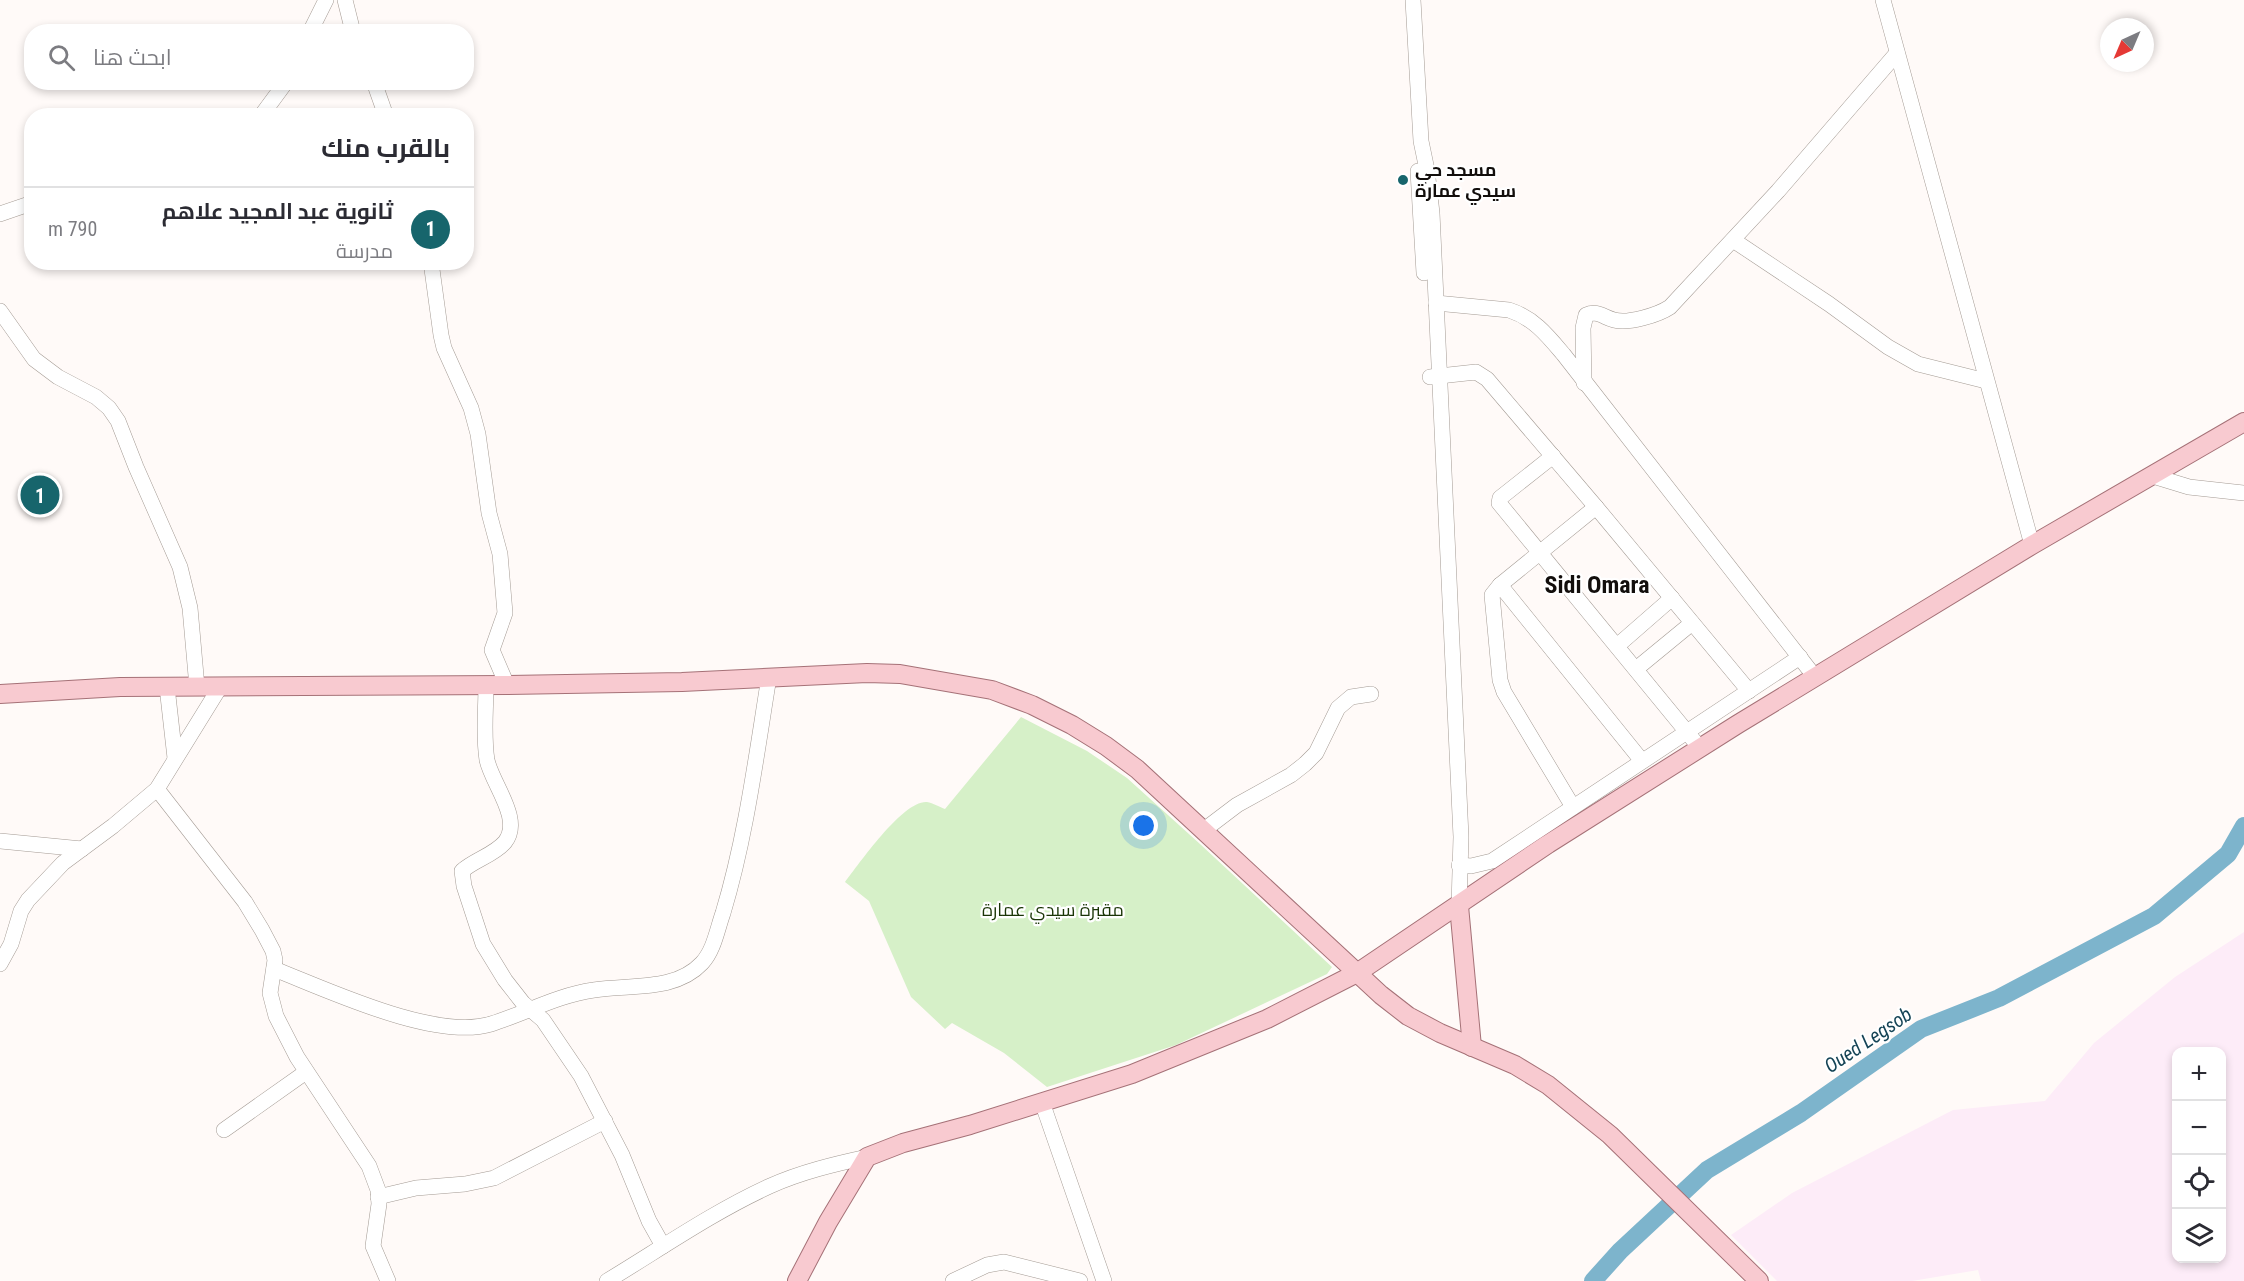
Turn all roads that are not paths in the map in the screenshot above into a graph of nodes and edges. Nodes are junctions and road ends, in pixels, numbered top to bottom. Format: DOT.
graph roads {
  1 [pos="326,0"];
  2 [pos="345,0"];
  3 [pos="1413,0"];
  4 [pos="1883,0"];
  5 [pos="314,24"];
  6 [pos="352,24"];
  7 [pos="1898,53"];
  8 [pos="280,90"];
  9 [pos="377,90"];
  10 [pos="267,108"];
  11 [pos="383,108"];
  12 [pos="1421,141"];
  13 [pos="24,206"];
  14 [pos="0,214"];
  15 [pos="1733,240"];
  16 [pos="432,270"];
  17 [pos="1436,303"];
  18 [pos="0,311"];
  19 [pos="1434,376"];
  20 [pos="1986,381"];
  21 [pos="1584,382"];
  22 [pos="2244,422"];
  23 [pos="1553,456"];
  24 [pos="2153,476"];
  25 [pos="2244,494"];
  26 [pos="1596,507"];
  27 [pos="2032,545"];
  28 [pos="1541,554"];
  29 [pos="1500,585"];
  30 [pos="1672,598"];
  31 [pos="1692,622"];
  32 [pos="1617,646"];
  33 [pos="1800,657"];
  34 [pos="1636,669"];
  35 [pos="769,677"];
  36 [pos="1815,677"];
  37 [pos="486,685"];
  38 [pos="507,685"];
  39 [pos="167,687"];
  40 [pos="196,687"];
  41 [pos="220,687"];
  42 [pos="1749,691"];
  43 [pos="0,694"];
  44 [pos="1371,694"];
  45 [pos="1687,731"];
  46 [pos="1700,748"];
  47 [pos="175,758"];
  48 [pos="1642,761"];
  49 [pos="156,789"];
  50 [pos="1573,807"];
  51 [pos="1204,830"];
  52 [pos="1543,837"];
  53 [pos="0,841"];
  54 [pos="82,849"];
  55 [pos="1459,857"];
  56 [pos="1492,861"];
  57 [pos="1498,879"];
  58 [pos="1459,906"];
  59 [pos="0,964"];
  60 [pos="274,969"];
  61 [pos="1357,974"];
  62 [pos="531,1010"];
  63 [pos="1472,1047"];
  64 [pos="306,1072"];
  65 [pos="1042,1102"];
  66 [pos="605,1121"];
  67 [pos="224,1130"];
  68 [pos="867,1157"];
  69 [pos="378,1197"];
  70 [pos="663,1246"];
  71 [pos="1070,1280"];
  72 [pos="388,1281"];
  73 [pos="607,1281"];
  74 [pos="797,1281"];
  75 [pos="953,1281"];
  76 [pos="1104,1281"];
  77 [pos="1759,1281"];
  1 -- 5 [label="street"];
  2 -- 6 [label="street"];
  3 -- 12 [label="street"];
  4 -- 7 [label="street"];
  7 -- 15 [label="street"];
  7 -- 20 [label="street"];
  8 -- 10 [label="street"];
  9 -- 11 [label="street"];
  12 -- 17 [label="street"];
  12 -- 19 [label="street"];
  13 -- 14 [label="street"];
  15 -- 20 [label="street"];
  15 -- 21 [label="street"];
  16 -- 38 [label="street"];
  17 -- 19 [label="street"];
  17 -- 21 [label="street"];
  18 -- 40 [label="street"];
  19 -- 23 [label="street"];
  19 -- 55 [label="street"];
  20 -- 27 [label="street"];
  21 -- 33 [label="street"];
  22 -- 24 [label="main road"];
  23 -- 26 [label="street"];
  23 -- 28 [label="street"];
  24 -- 25 [label="street"];
  24 -- 27 [label="main road"];
  26 -- 28 [label="street"];
  26 -- 30 [label="street"];
  27 -- 36 [label="main road"];
  28 -- 29 [label="street"];
  28 -- 32 [label="street"];
  29 -- 48 [label="street"];
  29 -- 50 [label="street"];
  30 -- 31 [label="street"];
  30 -- 32 [label="street"];
  31 -- 34 [label="street"];
  31 -- 42 [label="street"];
  32 -- 34 [label="street"];
  33 -- 36 [label="street"];
  33 -- 42 [label="street"];
  34 -- 45 [label="street"];
  35 -- 38 [label="main road"];
  35 -- 51 [label="main road"];
  35 -- 62 [label="street"];
  36 -- 46 [label="main road"];
  37 -- 38 [label="main road"];
  37 -- 41 [label="main road"];
  37 -- 62 [label="street"];
  39 -- 40 [label="main road"];
  39 -- 43 [label="main road"];
  39 -- 47 [label="street"];
  40 -- 41 [label="main road"];
  41 -- 47 [label="street"];
  42 -- 45 [label="street"];
  44 -- 51 [label="street"];
  45 -- 46 [label="street"];
  45 -- 48 [label="street"];
  46 -- 52 [label="main road"];
  47 -- 49 [label="street"];
  48 -- 50 [label="street"];
  49 -- 54 [label="street"];
  49 -- 60 [label="street"];
  50 -- 52 [label="street"];
  51 -- 61 [label="main road"];
  52 -- 56 [label="street"];
  52 -- 57 [label="main road"];
  53 -- 54 [label="street"];
  54 -- 59 [label="street"];
  55 -- 56 [label="street"];
  55 -- 58 [label="street"];
  56 -- 57 [label="street"];
  57 -- 58 [label="main road"];
  58 -- 61 [label="main road"];
  58 -- 63 [label="main road"];
  60 -- 62 [label="street"];
  60 -- 64 [label="street"];
  61 -- 63 [label="main road"];
  61 -- 65 [label="main road"];
  62 -- 66 [label="street"];
  63 -- 77 [label="main road"];
  64 -- 67 [label="street"];
  64 -- 69 [label="street"];
  65 -- 68 [label="main road"];
  65 -- 76 [label="street"];
  66 -- 69 [label="street"];
  66 -- 70 [label="street"];
  68 -- 70 [label="street"];
  68 -- 74 [label="main road"];
  69 -- 72 [label="street"];
  70 -- 73 [label="street"];
  71 -- 75 [label="street"];
}
